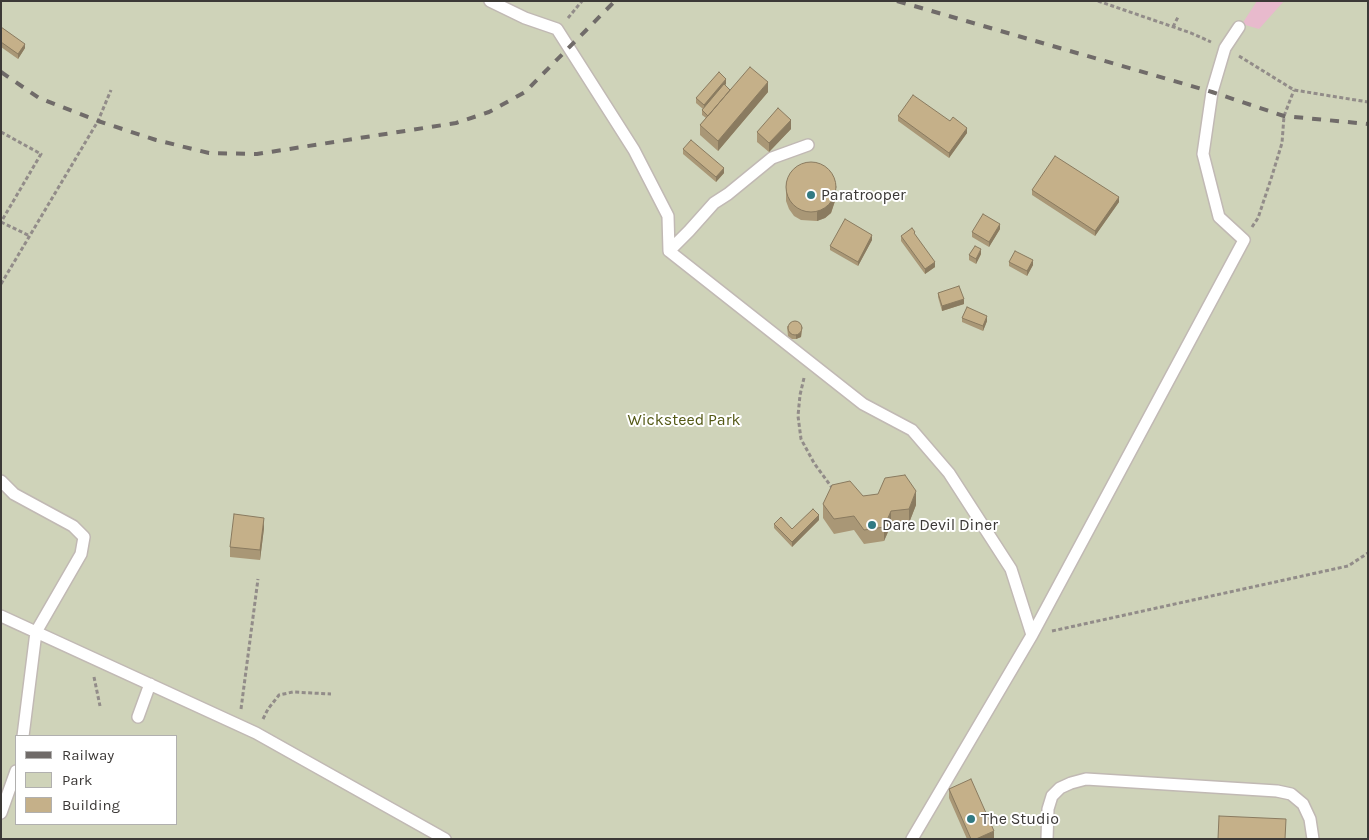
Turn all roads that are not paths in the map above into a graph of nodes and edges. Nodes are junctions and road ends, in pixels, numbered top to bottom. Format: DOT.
graph roads {
  1 [pos="490,1"];
  2 [pos="1239,27"];
  3 [pos="808,145"];
  4 [pos="669,251"];
  5 [pos="1,481"];
  6 [pos="1,616"];
  7 [pos="36,632"];
  8 [pos="1032,635"];
  9 [pos="150,684"];
  10 [pos="138,717"];
  11 [pos="23,735"];
  12 [pos="15,773"];
  13 [pos="1,813"];
  14 [pos="445,839"];
  15 [pos="912,839"];
  16 [pos="1047,839"];
  17 [pos="1313,839"];
  1 -- 4 [label="lane"];
  2 -- 8 [label="lane"];
  3 -- 4 [label="lane"];
  4 -- 8 [label="lane"];
  5 -- 7 [label="lane"];
  6 -- 7 [label="lane"];
  7 -- 9 [label="lane"];
  7 -- 11 [label="lane"];
  8 -- 15 [label="lane"];
  9 -- 10 [label="lane"];
  9 -- 14 [label="lane"];
  12 -- 13 [label="lane"];
  16 -- 17 [label="lane"];
}
